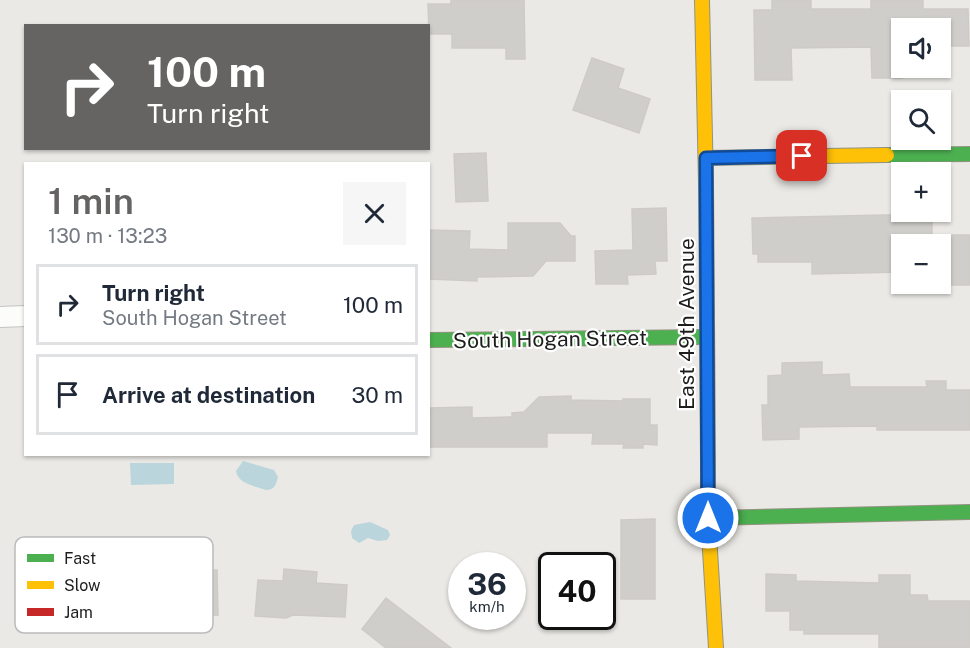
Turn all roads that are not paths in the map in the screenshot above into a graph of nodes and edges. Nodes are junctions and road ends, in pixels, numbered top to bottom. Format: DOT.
graph roads {
  1 [pos="702,0"];
  2 [pos="970,154"];
  3 [pos="706,158"];
  4 [pos="24,316"];
  5 [pos="0,317"];
  6 [pos="707,337"];
  7 [pos="430,340"];
  8 [pos="970,512"];
  9 [pos="708,518"];
  10 [pos="716,648"];
  1 -- 3 [label="street, East 49th Avenue"];
  2 -- 3 [label="street"];
  3 -- 6 [label="street, East 49th Avenue"];
  4 -- 5 [label="street"];
  6 -- 7 [label="street, South Hogan Street"];
  6 -- 9 [label="street, East 49th Avenue"];
  8 -- 9 [label="street"];
  9 -- 10 [label="street, East 49th Avenue"];
}
